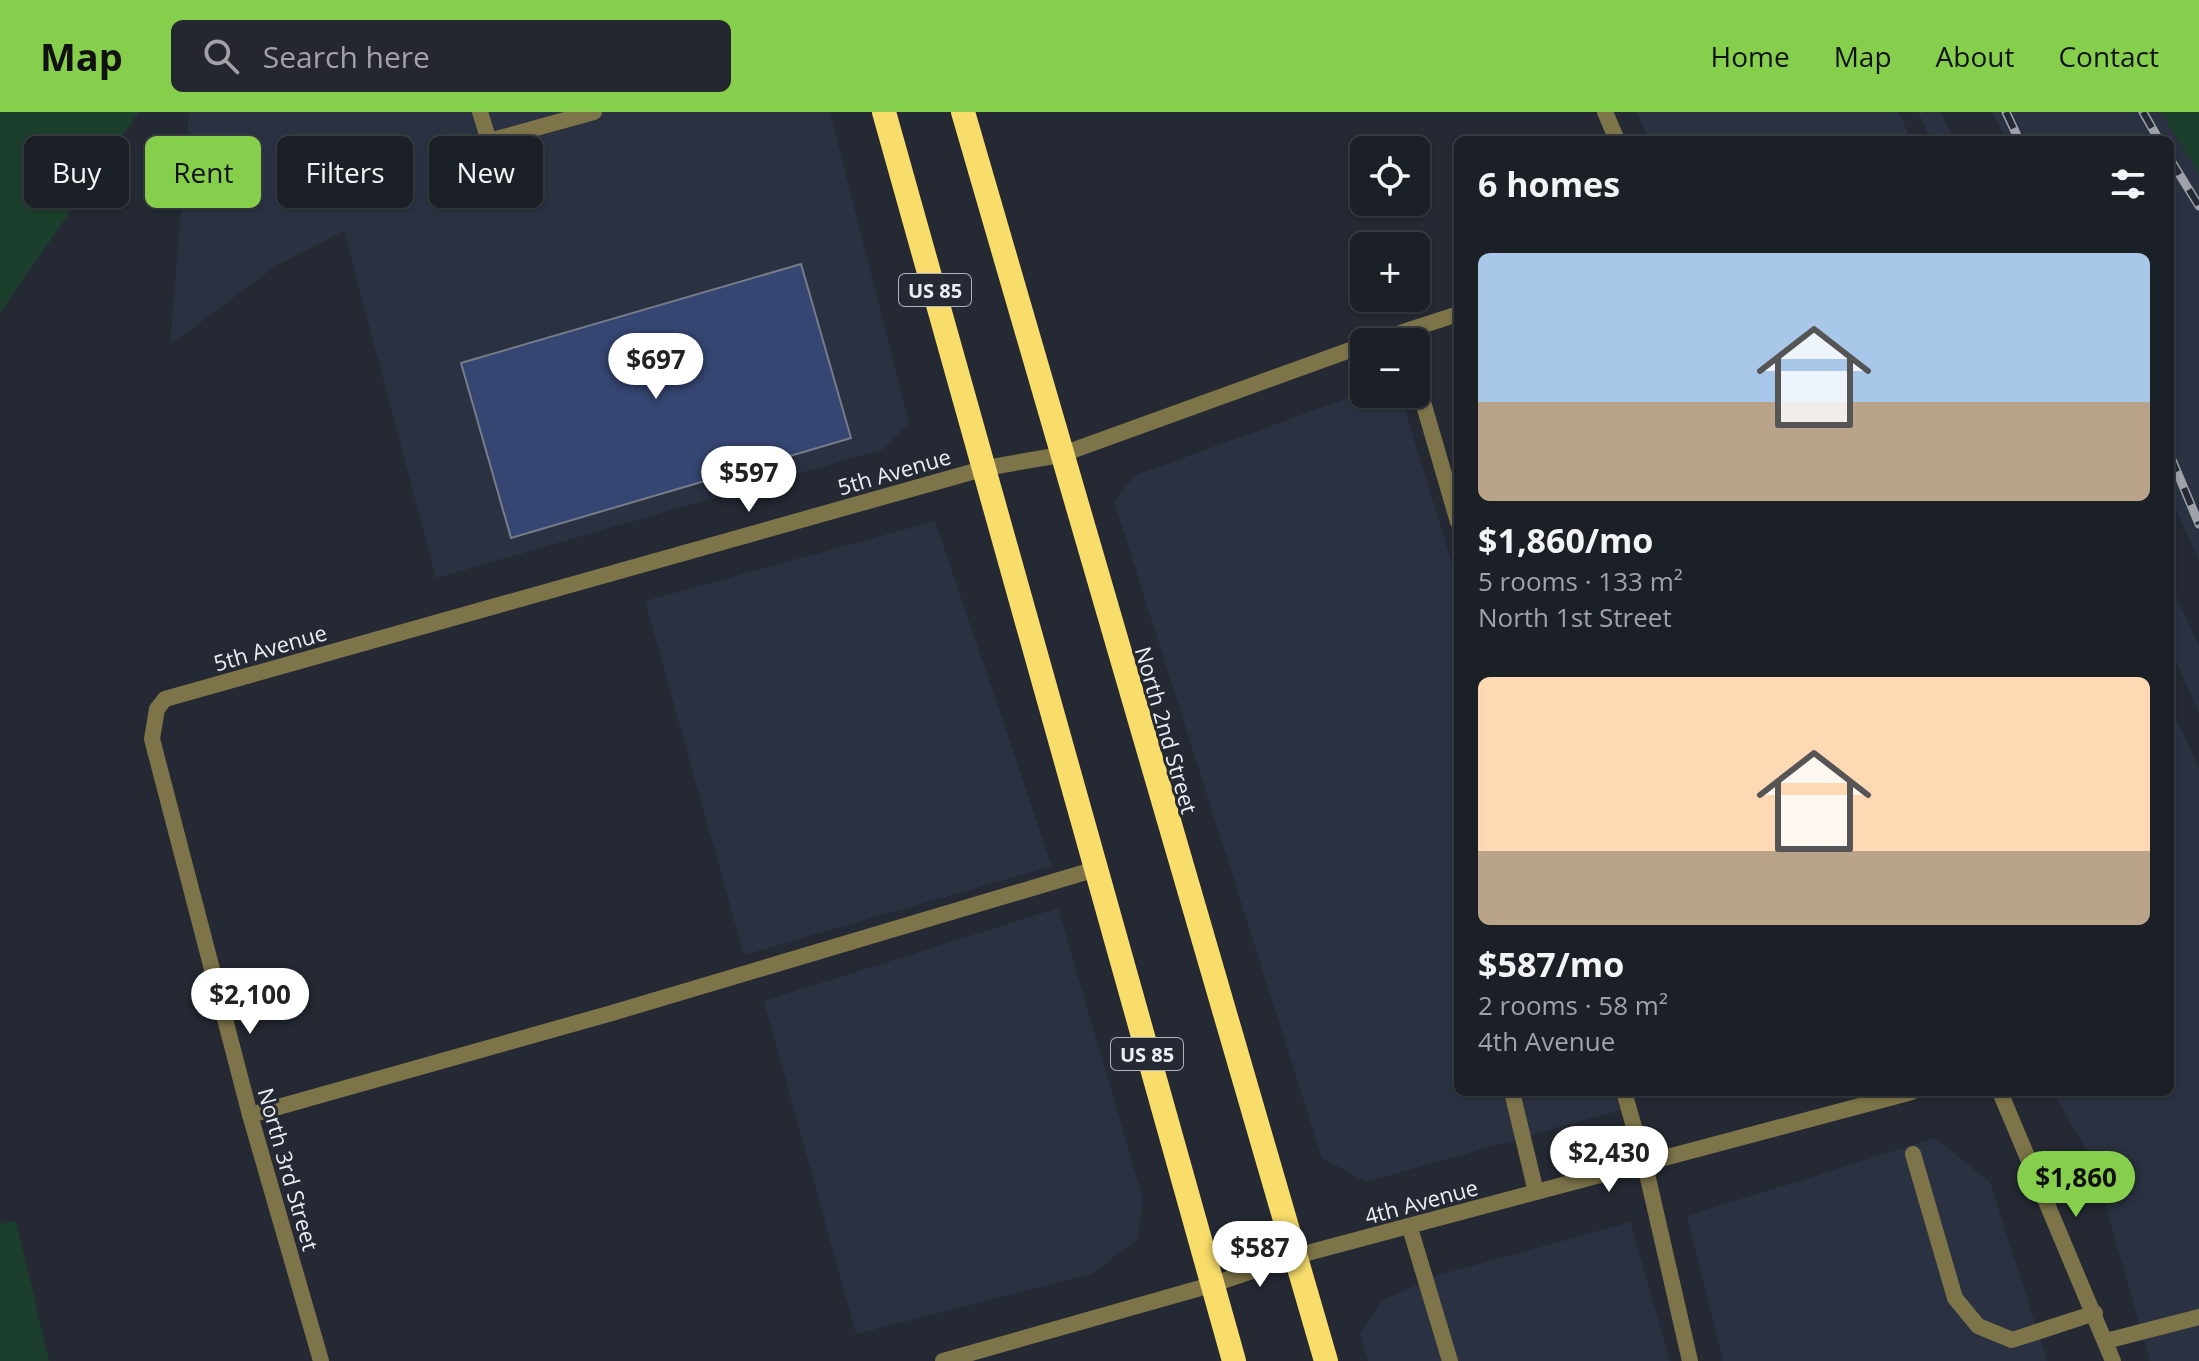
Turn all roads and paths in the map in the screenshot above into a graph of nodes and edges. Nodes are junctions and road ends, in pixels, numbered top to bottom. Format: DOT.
graph roads {
  1 [pos="480,112"];
  2 [pos="594,112"];
  3 [pos="884,112"];
  4 [pos="963,112"];
  5 [pos="1605,112"];
  6 [pos="1615,136"];
  7 [pos="1454,316"];
  8 [pos="1424,328"];
  9 [pos="1350,350"];
  10 [pos="1425,408"];
  11 [pos="1060,455"];
  12 [pos="986,468"];
  13 [pos="1454,508"];
  14 [pos="157,709"];
  15 [pos="1096,869"];
  16 [pos="1513,1096"];
  17 [pos="1625,1096"];
  18 [pos="1897,1096"];
  19 [pos="2002,1096"];
  20 [pos="250,1115"];
  21 [pos="1913,1154"];
  22 [pos="1645,1165"];
  23 [pos="1536,1192"];
  24 [pos="1410,1228"];
  25 [pos="1296,1256"];
  26 [pos="1211,1285"];
  27 [pos="2095,1313"];
  28 [pos="2199,1317"];
  29 [pos="2106,1341"];
  30 [pos="321,1361"];
  31 [pos="943,1361"];
  32 [pos="1234,1361"];
  33 [pos="1326,1361"];
  34 [pos="1450,1361"];
  35 [pos="1690,1361"];
  36 [pos="2113,1361"];
  1 -- 2 [label="street"];
  3 -- 12 [label="highway, US 85"];
  4 -- 11 [label="highway, North 2nd Street"];
  5 -- 6 [label="street"];
  7 -- 8 [label="street"];
  9 -- 11 [label="street, 5th Avenue"];
  10 -- 13 [label="street"];
  11 -- 12 [label="street, 5th Avenue"];
  11 -- 25 [label="highway, North 2nd Street"];
  12 -- 14 [label="street, 5th Avenue"];
  12 -- 15 [label="highway, US 85"];
  14 -- 20 [label="street, North 3rd Street"];
  15 -- 20 [label="street"];
  15 -- 26 [label="highway, US 85"];
  16 -- 23 [label="street"];
  17 -- 22 [label="street"];
  18 -- 22 [label="street, 4th Avenue"];
  19 -- 27 [label="street"];
  20 -- 30 [label="street, North 3rd Street"];
  21 -- 27 [label="street"];
  22 -- 23 [label="street, 4th Avenue"];
  22 -- 35 [label="street"];
  23 -- 24 [label="street, 4th Avenue"];
  24 -- 25 [label="street, 4th Avenue"];
  24 -- 34 [label="street"];
  25 -- 26 [label="street, 4th Avenue"];
  25 -- 33 [label="highway, North 2nd Street"];
  26 -- 31 [label="street, 4th Avenue"];
  26 -- 32 [label="highway, US 85"];
  27 -- 29 [label="street"];
  28 -- 29 [label="street"];
  29 -- 36 [label="street"];
}
